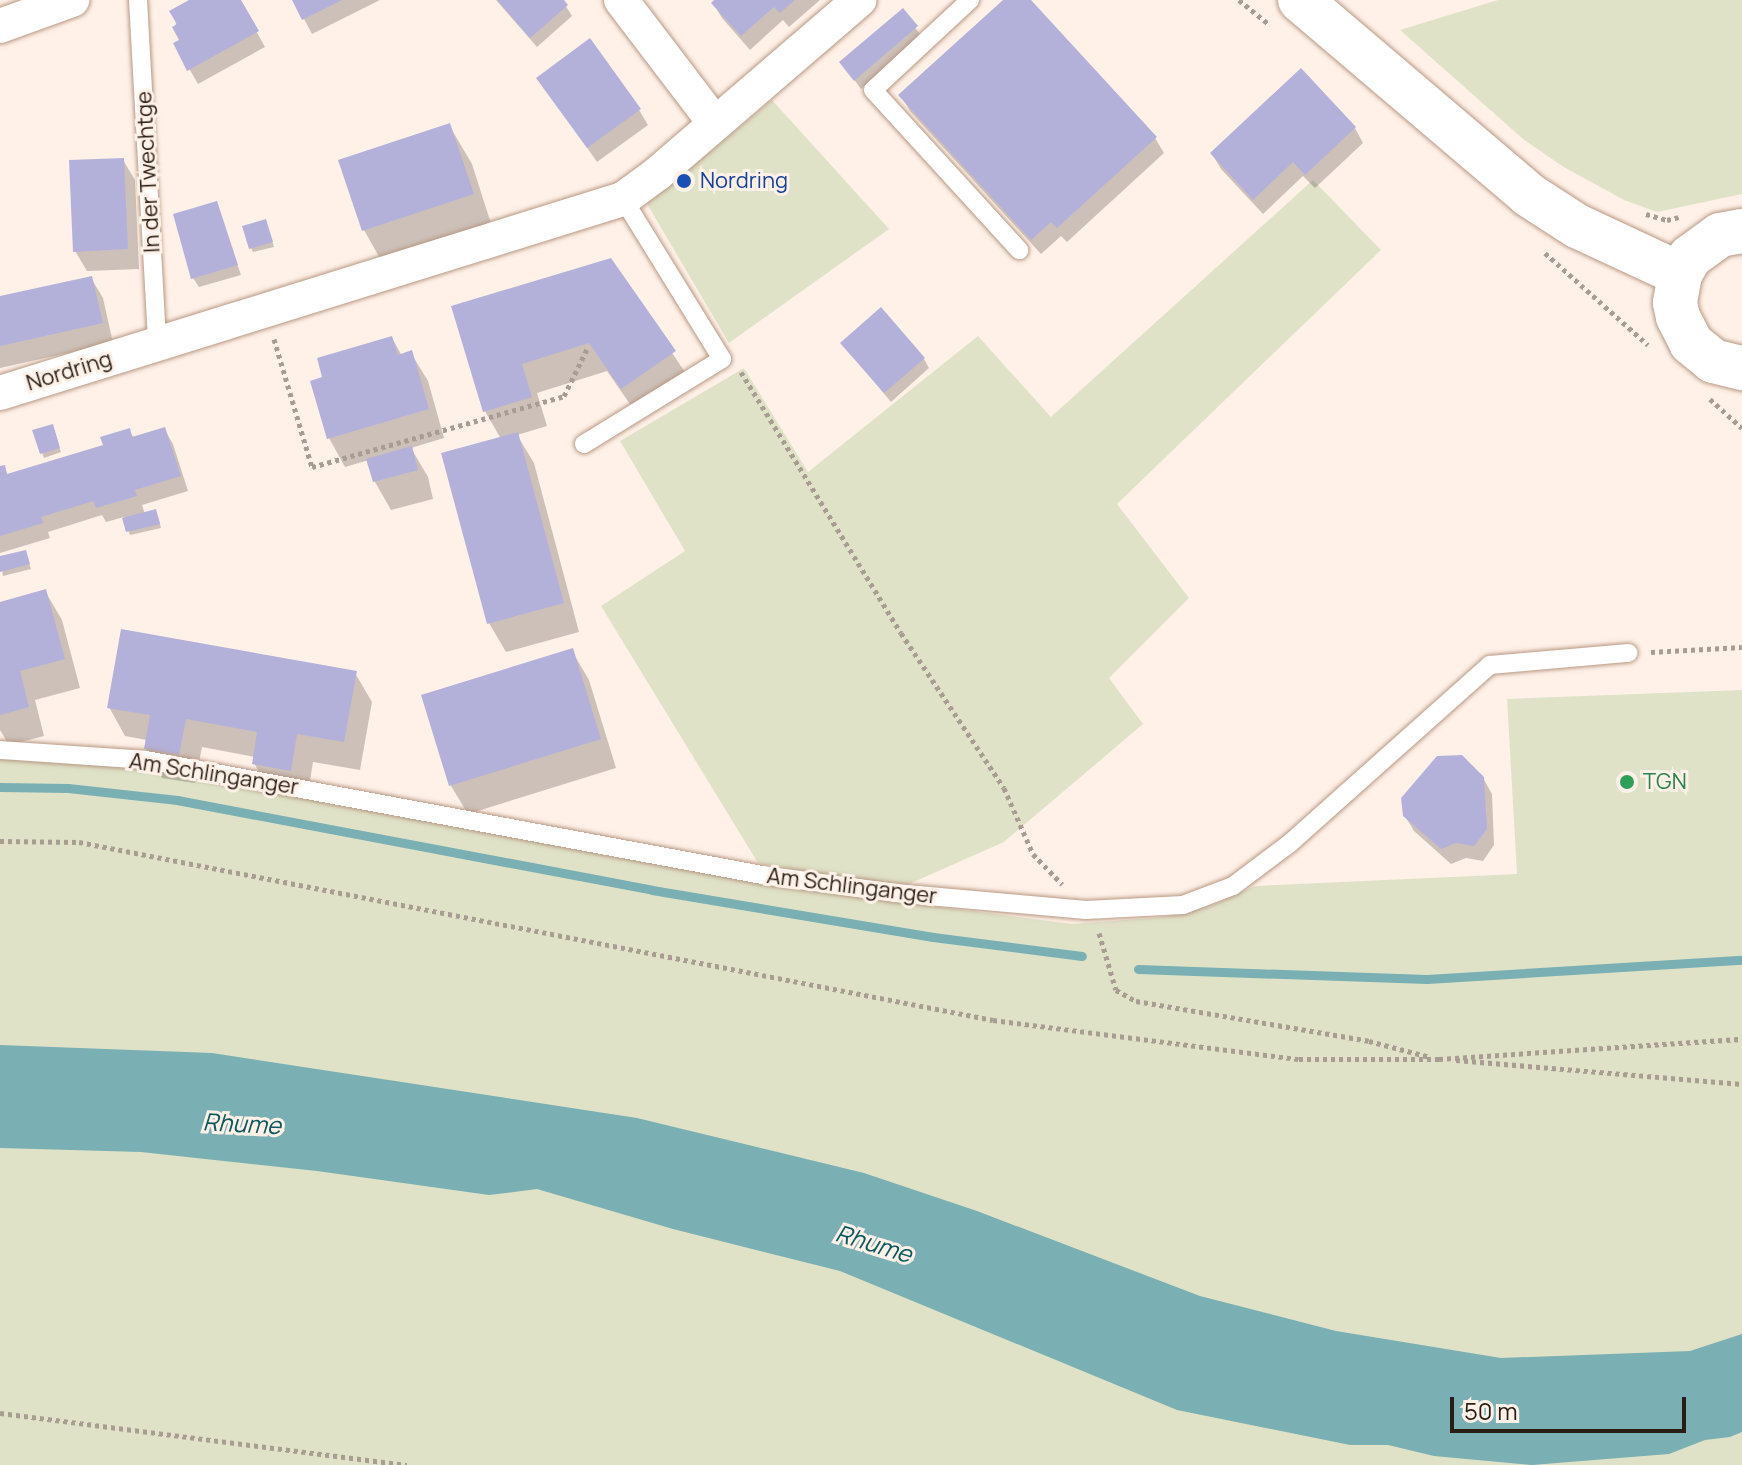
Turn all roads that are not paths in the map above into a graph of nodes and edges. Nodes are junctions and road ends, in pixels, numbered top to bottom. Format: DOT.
graph roads {
  1 [pos="72,0"];
  2 [pos="138,0"];
  3 [pos="621,0"];
  4 [pos="859,0"];
  5 [pos="970,0"];
  6 [pos="1300,0"];
  7 [pos="0,26"];
  8 [pos="714,122"];
  9 [pos="623,199"];
  10 [pos="1742,231"];
  11 [pos="1019,250"];
  12 [pos="1680,274"];
  13 [pos="157,344"];
  14 [pos="1742,368"];
  15 [pos="0,393"];
  16 [pos="584,444"];
  17 [pos="1628,653"];
  18 [pos="0,750"];
  1 -- 7 [label="street"];
  2 -- 13 [label="lane, In der Twechtge"];
  3 -- 8 [label="street"];
  4 -- 8 [label="street, Nordring"];
  5 -- 11 [label="lane"];
  6 -- 12 [label="main road"];
  8 -- 9 [label="street, Nordring"];
  9 -- 13 [label="street, Nordring"];
  9 -- 16 [label="lane"];
  10 -- 12 [label="main road"];
  12 -- 14 [label="main road"];
  13 -- 15 [label="street, Nordring"];
  17 -- 18 [label="lane, Am Schlinganger"];
}
